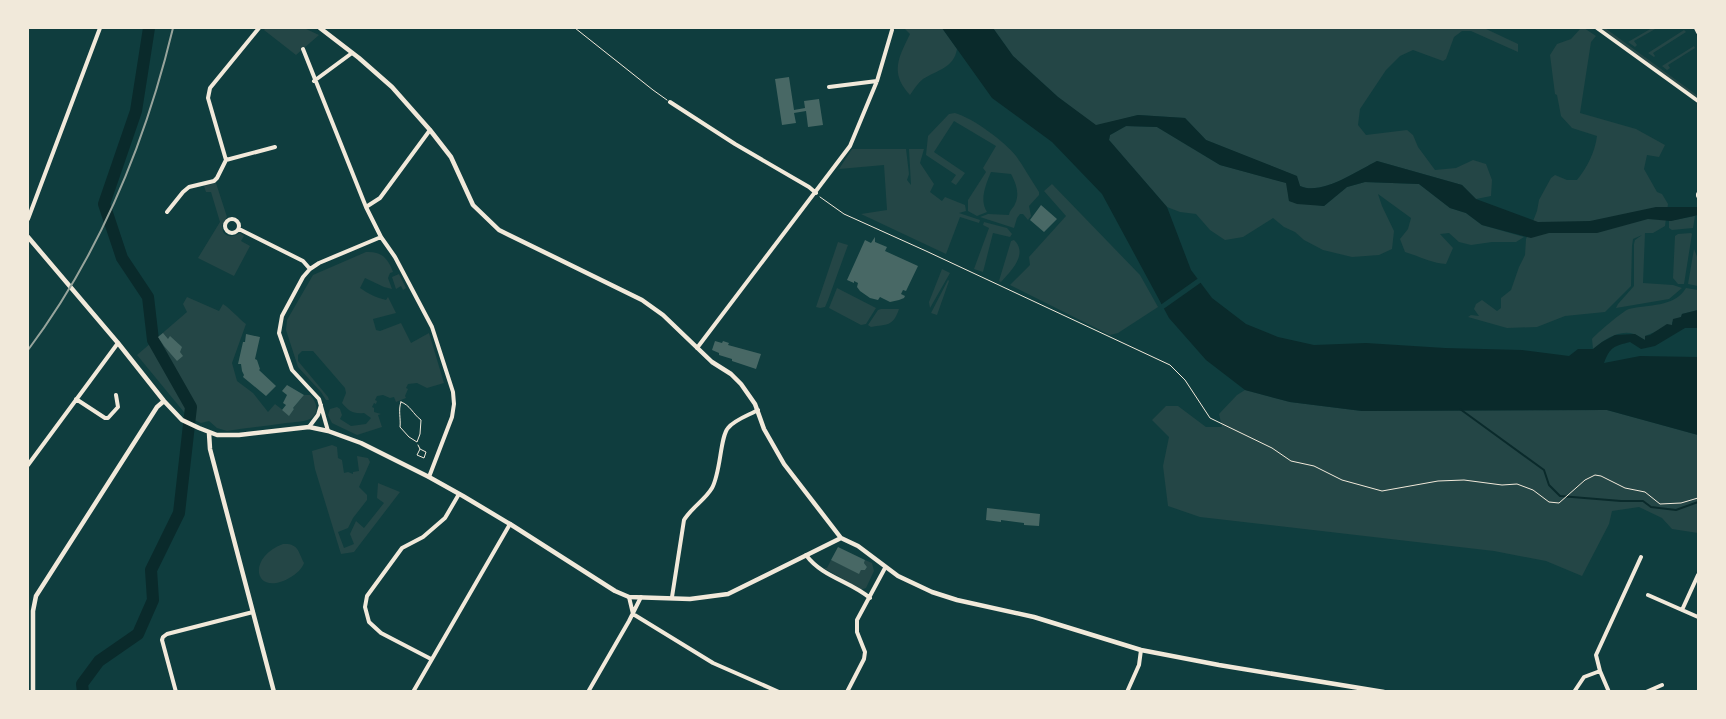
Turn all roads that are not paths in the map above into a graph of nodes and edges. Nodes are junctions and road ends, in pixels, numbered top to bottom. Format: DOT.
graph roads {
  1 [pos="100,28"];
  2 [pos="259,28"];
  3 [pos="320,28"];
  4 [pos="1597,28"];
  5 [pos="1696,28"];
  6 [pos="892,30"];
  7 [pos="1698,32"];
  8 [pos="303,49"];
  9 [pos="352,53"];
  10 [pos="314,81"];
  11 [pos="877,81"];
  12 [pos="830,88"];
  13 [pos="1698,101"];
  14 [pos="670,102"];
  15 [pos="430,130"];
  16 [pos="275,146"];
  17 [pos="226,160"];
  18 [pos="816,193"];
  19 [pos="366,208"];
  20 [pos="167,212"];
  21 [pos="28,219"];
  22 [pos="239,229"];
  23 [pos="28,237"];
  24 [pos="381,237"];
  25 [pos="310,269"];
  26 [pos="118,343"];
  27 [pos="697,348"];
  28 [pos="116,394"];
  29 [pos="76,399"];
  30 [pos="164,401"];
  31 [pos="322,405"];
  32 [pos="758,410"];
  33 [pos="309,427"];
  34 [pos="328,431"];
  35 [pos="209,433"];
  36 [pos="28,465"];
  37 [pos="429,477"];
  38 [pos="459,494"];
  39 [pos="510,524"];
  40 [pos="841,538"];
  41 [pos="806,555"];
  42 [pos="1641,557"];
  43 [pos="885,568"];
  44 [pos="1698,575"];
  45 [pos="1648,595"];
  46 [pos="629,597"];
  47 [pos="641,597"];
  48 [pos="672,597"];
  49 [pos="870,598"];
  50 [pos="1682,610"];
  51 [pos="254,612"];
  52 [pos="633,614"];
  53 [pos="1698,617"];
  54 [pos="1141,650"];
  55 [pos="431,659"];
  56 [pos="1600,671"];
  57 [pos="1662,686"];
  58 [pos="33,692"];
  59 [pos="176,692"];
  60 [pos="274,692"];
  61 [pos="413,692"];
  62 [pos="588,692"];
  63 [pos="779,692"];
  64 [pos="847,692"];
  65 [pos="1127,692"];
  66 [pos="1384,692"];
  67 [pos="1574,692"];
  68 [pos="1609,692"];
  69 [pos="1646,692"];
  1 -- 21 [label="street"];
  2 -- 17 [label="street"];
  3 -- 9 [label="street"];
  4 -- 13 [label="street"];
  5 -- 7 [label="street"];
  6 -- 11 [label="street"];
  8 -- 10 [label="street"];
  9 -- 10 [label="street"];
  9 -- 15 [label="street"];
  10 -- 19 [label="street"];
  11 -- 12 [label="street"];
  11 -- 18 [label="street"];
  14 -- 18 [label="street"];
  15 -- 19 [label="street"];
  15 -- 27 [label="street"];
  16 -- 17 [label="street"];
  17 -- 20 [label="street"];
  18 -- 27 [label="street"];
  19 -- 24 [label="street"];
  22 -- 22 [label="street"];
  22 -- 25 [label="street"];
  23 -- 26 [label="street"];
  24 -- 25 [label="street"];
  24 -- 37 [label="street"];
  25 -- 31 [label="street"];
  26 -- 29 [label="street"];
  26 -- 30 [label="street"];
  27 -- 32 [label="street"];
  28 -- 29 [label="street"];
  29 -- 36 [label="street"];
  30 -- 35 [label="street"];
  30 -- 58 [label="street"];
  31 -- 33 [label="street"];
  31 -- 34 [label="street"];
  32 -- 40 [label="street"];
  32 -- 48 [label="street"];
  33 -- 34 [label="street"];
  33 -- 35 [label="street"];
  34 -- 37 [label="street"];
  35 -- 51 [label="street"];
  37 -- 38 [label="street"];
  38 -- 39 [label="street"];
  38 -- 55 [label="street"];
  39 -- 46 [label="street"];
  39 -- 55 [label="street"];
  40 -- 41 [label="street"];
  40 -- 43 [label="street"];
  41 -- 48 [label="street"];
  41 -- 49 [label="street"];
  42 -- 56 [label="street"];
  43 -- 49 [label="street"];
  43 -- 54 [label="street"];
  44 -- 50 [label="street"];
  45 -- 50 [label="street"];
  46 -- 47 [label="street"];
  46 -- 52 [label="street"];
  47 -- 48 [label="street"];
  47 -- 52 [label="street"];
  49 -- 64 [label="street"];
  50 -- 53 [label="street"];
  51 -- 59 [label="street"];
  51 -- 60 [label="street"];
  52 -- 62 [label="street"];
  52 -- 63 [label="street"];
  54 -- 65 [label="street"];
  54 -- 66 [label="street"];
  55 -- 61 [label="street"];
  56 -- 67 [label="street"];
  56 -- 68 [label="street"];
  57 -- 69 [label="street"];
}
